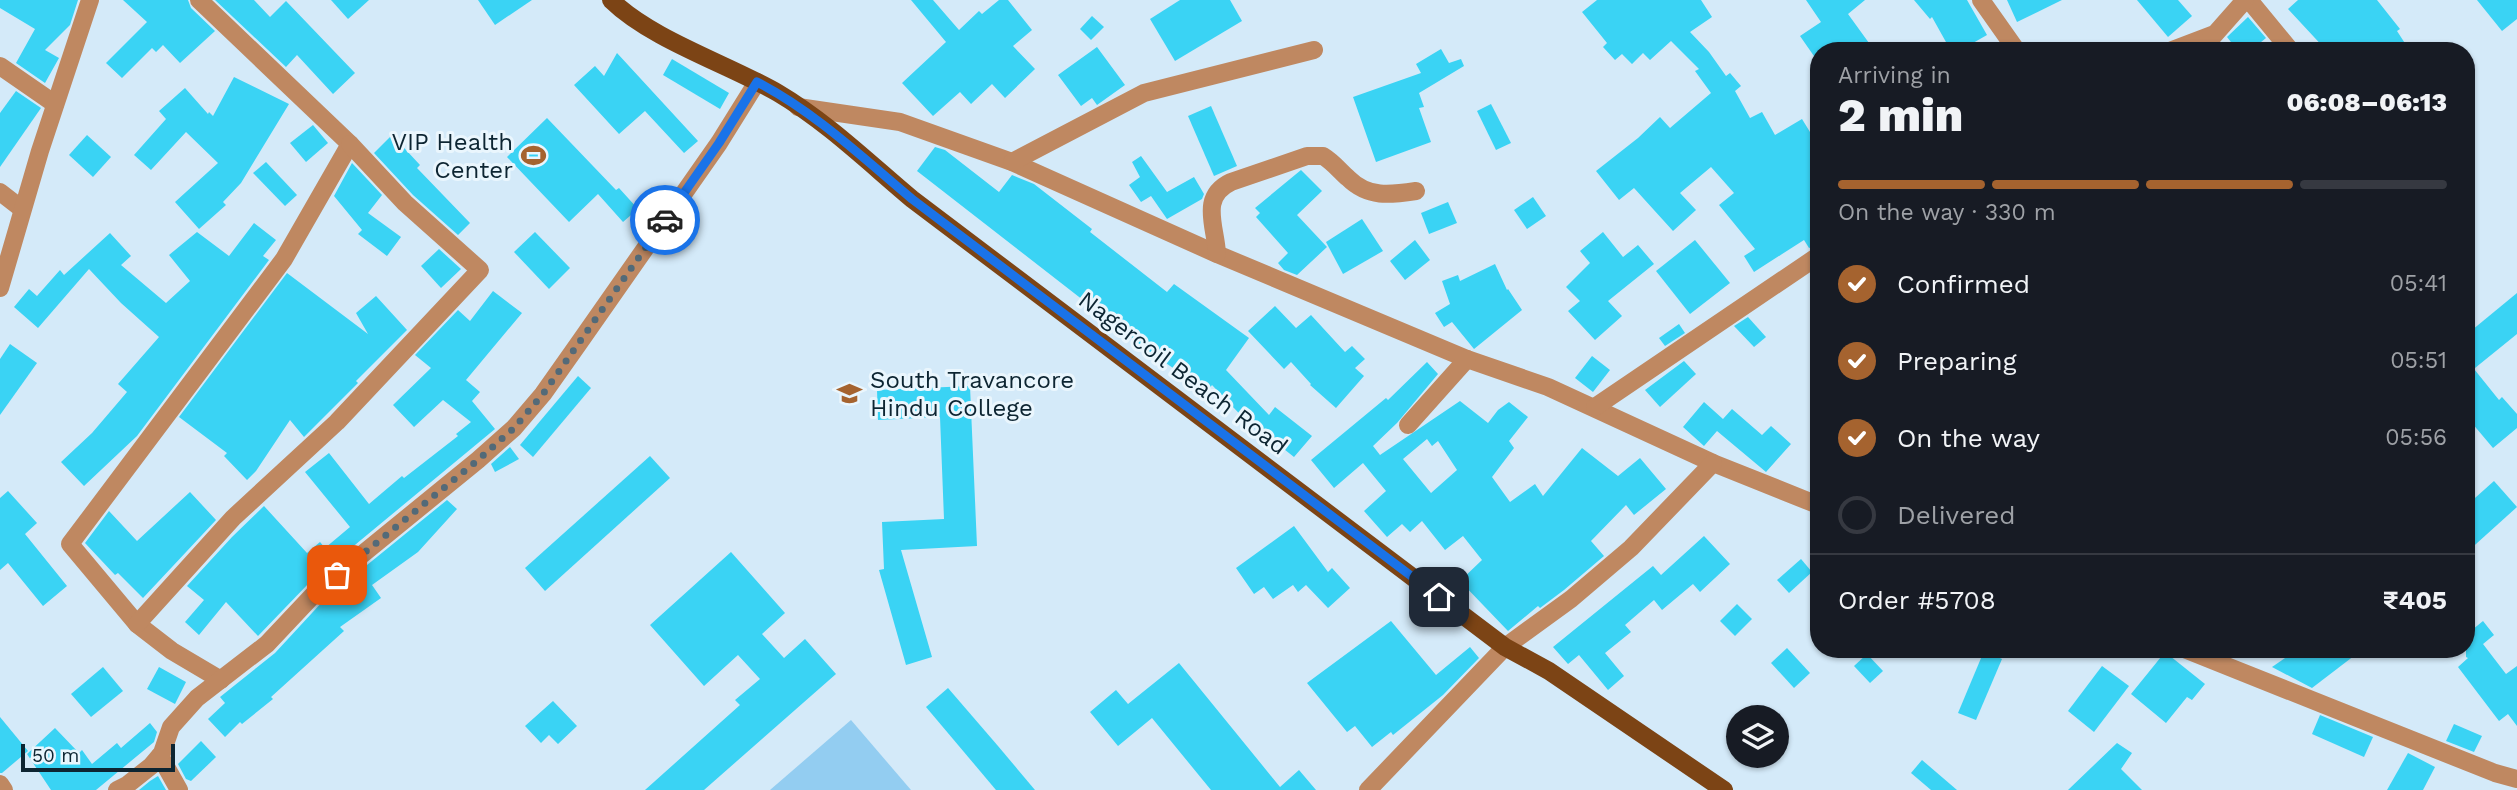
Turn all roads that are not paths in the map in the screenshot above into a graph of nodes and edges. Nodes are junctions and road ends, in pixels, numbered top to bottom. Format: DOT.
graph roads {
  1 [pos="90,0"];
  2 [pos="199,0"];
  3 [pos="611,0"];
  4 [pos="1981,0"];
  5 [pos="2247,0"];
  6 [pos="2215,34"];
  7 [pos="2011,42"];
  8 [pos="2194,42"];
  9 [pos="2208,42"];
  10 [pos="2283,42"];
  11 [pos="1314,50"];
  12 [pos="0,66"];
  13 [pos="757,82"];
  14 [pos="55,104"];
  15 [pos="798,107"];
  16 [pos="350,144"];
  17 [pos="1012,162"];
  18 [pos="1416,191"];
  19 [pos="0,192"];
  20 [pos="22,209"];
  21 [pos="1217,254"];
  22 [pos="1810,261"];
  23 [pos="0,288"];
  24 [pos="1467,359"];
  25 [pos="1595,407"];
  26 [pos="1408,425"];
  27 [pos="1713,463"];
  28 [pos="1810,502"];
  29 [pos="137,624"];
  30 [pos="1505,647"];
  31 [pos="2206,658"];
  32 [pos="221,680"];
  33 [pos="160,755"];
  34 [pos="2517,779"];
  35 [pos="0,784"];
  36 [pos="4,790"];
  37 [pos="117,790"];
  38 [pos="179,790"];
  39 [pos="1368,790"];
  40 [pos="1724,790"];
  1 -- 14 [label="street"];
  2 -- 16 [label="street"];
  3 -- 13 [label="main road, Nagercoil Beach Road"];
  4 -- 7 [label="street"];
  5 -- 6 [label="street"];
  5 -- 10 [label="street"];
  6 -- 8 [label="street"];
  6 -- 9 [label="street"];
  11 -- 17 [label="street"];
  12 -- 14 [label="street"];
  13 -- 15 [label="main road, Nagercoil Beach Road"];
  13 -- 32 [label="street"];
  14 -- 20 [label="street"];
  15 -- 17 [label="street"];
  15 -- 30 [label="main road, Nagercoil Beach Road"];
  16 -- 29 [label="street"];
  16 -- 29 [label="street"];
  17 -- 21 [label="street"];
  18 -- 21 [label="street"];
  19 -- 20 [label="street"];
  20 -- 23 [label="street"];
  21 -- 24 [label="street"];
  22 -- 25 [label="street"];
  24 -- 25 [label="street"];
  24 -- 26 [label="street"];
  25 -- 27 [label="street"];
  27 -- 28 [label="street"];
  27 -- 30 [label="street"];
  29 -- 32 [label="street"];
  30 -- 39 [label="street"];
  30 -- 40 [label="main road, Nagercoil Beach Road"];
  31 -- 34 [label="street"];
  32 -- 33 [label="street"];
  33 -- 37 [label="street"];
  33 -- 38 [label="street"];
  35 -- 36 [label="street"];
}
